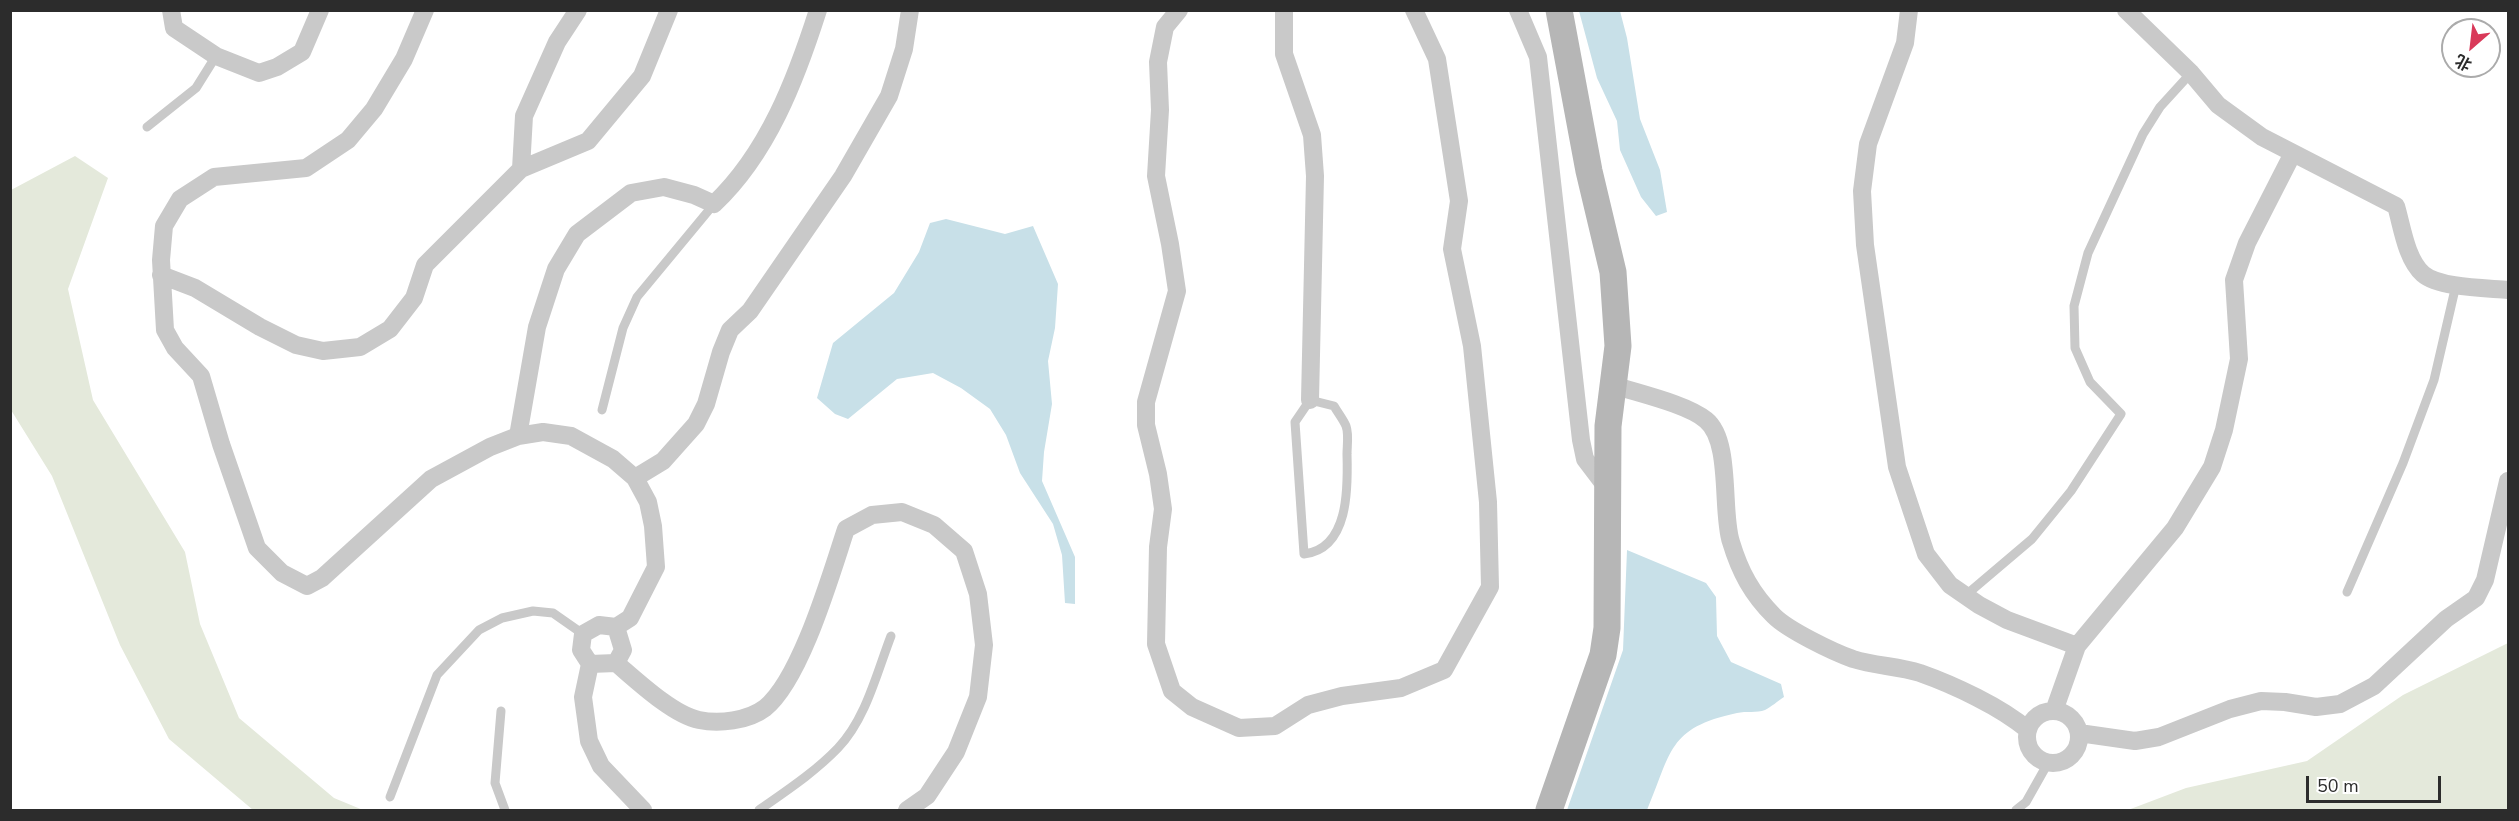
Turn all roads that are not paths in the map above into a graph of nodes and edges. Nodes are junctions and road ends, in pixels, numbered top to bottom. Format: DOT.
graph roads {
  1 [pos="171,10"];
  2 [pos="320,10"];
  3 [pos="425,10"];
  4 [pos="578,10"];
  5 [pos="669,10"];
  6 [pos="818,10"];
  7 [pos="910,10"];
  8 [pos="1179,10"];
  9 [pos="1284,10"];
  10 [pos="1414,10"];
  11 [pos="1518,10"];
  12 [pos="1559,10"];
  13 [pos="1909,10"];
  14 [pos="2126,10"];
  15 [pos="216,56"];
  16 [pos="2191,73"];
  17 [pos="147,128"];
  18 [pos="2293,153"];
  19 [pos="521,169"];
  20 [pos="714,204"];
  21 [pos="161,275"];
  22 [pos="2457,284"];
  23 [pos="2508,290"];
  24 [pos="1613,385"];
  25 [pos="1310,400"];
  26 [pos="602,410"];
  27 [pos="518,436"];
  28 [pos="635,478"];
  29 [pos="2508,481"];
  30 [pos="1607,488"];
  31 [pos="2347,592"];
  32 [pos="1965,596"];
  33 [pos="616,627"];
  34 [pos="583,634"];
  35 [pos="891,636"];
  36 [pos="2077,646"];
  37 [pos="616,663"];
  38 [pos="590,664"];
  39 [pos="501,711"];
  40 [pos="2054,711"];
  41 [pos="2028,730"];
  42 [pos="2079,733"];
  43 [pos="2048,763"];
  44 [pos="390,797"];
  45 [pos="505,810"];
  46 [pos="643,810"];
  47 [pos="759,810"];
  48 [pos="907,810"];
  49 [pos="1549,810"];
  50 [pos="2016,810"];
  1 -- 15 [label="street"];
  2 -- 15 [label="street"];
  3 -- 21 [label="street"];
  4 -- 19 [label="street"];
  5 -- 19 [label="street"];
  6 -- 20 [label="street"];
  7 -- 28 [label="street"];
  8 -- 10 [label="street"];
  9 -- 25 [label="street"];
  11 -- 30 [label="street"];
  12 -- 24 [label="street"];
  13 -- 32 [label="street"];
  14 -- 16 [label="street"];
  15 -- 17 [label="lane"];
  16 -- 18 [label="street"];
  16 -- 32 [label="lane"];
  18 -- 22 [label="street"];
  18 -- 36 [label="street"];
  19 -- 21 [label="street"];
  20 -- 26 [label="lane"];
  20 -- 27 [label="street"];
  21 -- 27 [label="street"];
  22 -- 23 [label="street"];
  22 -- 31 [label="lane"];
  24 -- 30 [label="street"];
  24 -- 41 [label="street"];
  25 -- 25 [label="lane"];
  27 -- 28 [label="street"];
  28 -- 33 [label="street"];
  29 -- 42 [label="street"];
  30 -- 49 [label="street"];
  32 -- 36 [label="street"];
  33 -- 34 [label="street"];
  33 -- 37 [label="street"];
  34 -- 38 [label="street"];
  34 -- 44 [label="lane"];
  35 -- 47 [label="lane"];
  36 -- 40 [label="street"];
  37 -- 38 [label="street"];
  37 -- 48 [label="street"];
  38 -- 46 [label="street"];
  39 -- 45 [label="lane"];
  40 -- 41 [label="street"];
  40 -- 42 [label="street"];
  41 -- 43 [label="street"];
  42 -- 43 [label="street"];
  43 -- 50 [label="lane"];
}
